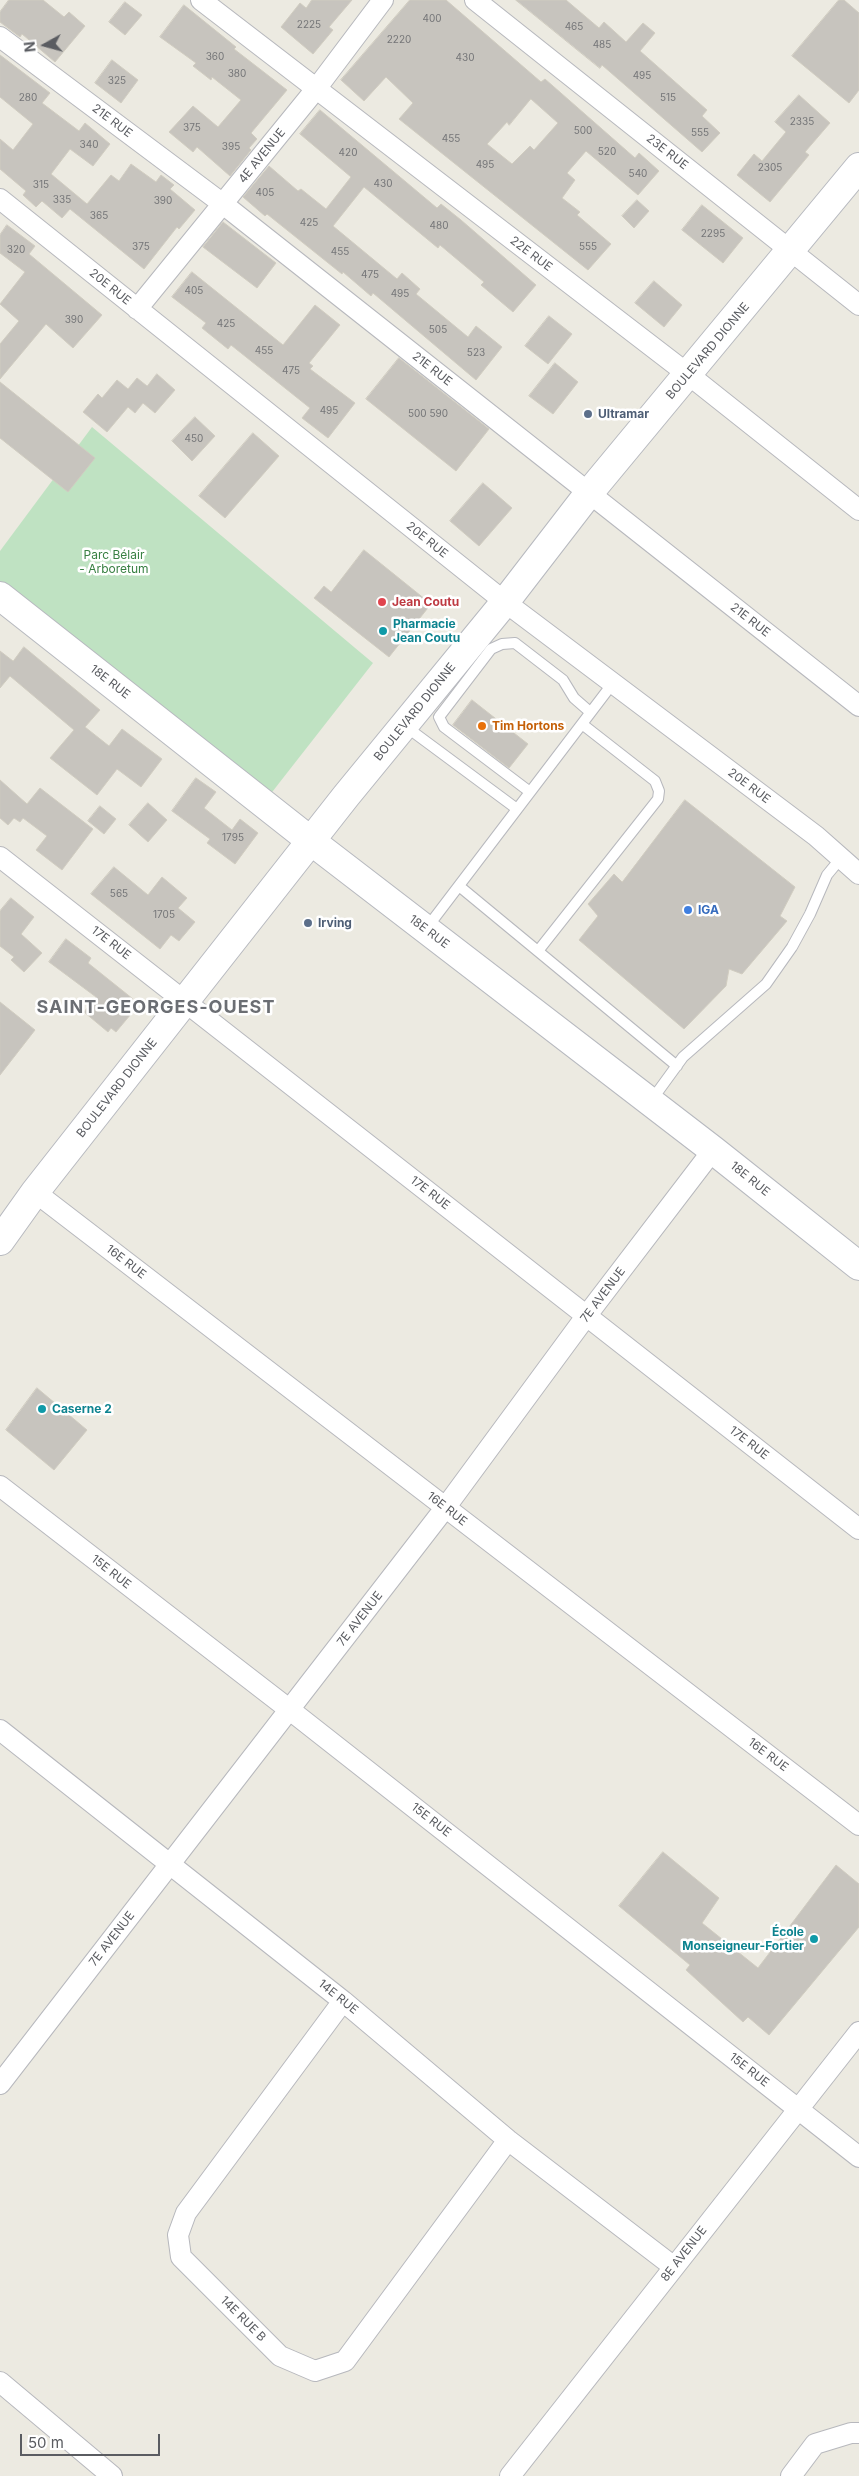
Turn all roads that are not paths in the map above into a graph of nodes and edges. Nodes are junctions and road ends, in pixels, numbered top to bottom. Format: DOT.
graph roads {
  1 [pos="201,0"];
  2 [pos="383,0"];
  3 [pos="475,0"];
  4 [pos="0,37"];
  5 [pos="316,89"];
  6 [pos="859,167"];
  7 [pos="0,199"];
  8 [pos="223,204"];
  9 [pos="791,251"];
  10 [pos="859,305"];
  11 [pos="137,309"];
  12 [pos="689,375"];
  13 [pos="589,493"];
  14 [pos="859,510"];
  15 [pos="0,596"];
  16 [pos="505,602"];
  17 [pos="613,683"];
  18 [pos="859,706"];
  19 [pos="590,712"];
  20 [pos="582,724"];
  21 [pos="404,725"];
  22 [pos="530,792"];
  23 [pos="517,809"];
  24 [pos="311,841"];
  25 [pos="0,857"];
  26 [pos="841,858"];
  27 [pos="859,874"];
  28 [pos="459,886"];
  29 [pos="426,929"];
  30 [pos="538,951"];
  31 [pos="185,1001"];
  32 [pos="677,1066"];
  33 [pos="651,1102"];
  34 [pos="713,1150"];
  35 [pos="35,1192"];
  36 [pos="0,1241"];
  37 [pos="859,1266"];
  38 [pos="587,1316"];
  39 [pos="0,1486"];
  40 [pos="445,1508"];
  41 [pos="859,1530"];
  42 [pos="290,1710"];
  43 [pos="0,1730"];
  44 [pos="859,1825"];
  45 [pos="170,1865"];
  46 [pos="343,2001"];
  47 [pos="859,2032"];
  48 [pos="0,2084"];
  49 [pos="798,2108"];
  50 [pos="508,2140"];
  51 [pos="859,2157"];
  52 [pos="674,2267"];
  53 [pos="0,2382"];
  54 [pos="855,2433"];
  55 [pos="112,2476"];
  56 [pos="510,2476"];
  57 [pos="791,2476"];
  1 -- 5 [label="street, 22E RUE"];
  2 -- 5 [label="street, 4E AVENUE"];
  3 -- 9 [label="street, 23E RUE"];
  4 -- 8 [label="street, 21E RUE"];
  5 -- 8 [label="street, 4E AVENUE"];
  5 -- 12 [label="street, 22E RUE"];
  6 -- 9 [label="main road, BOULEVARD DIONNE"];
  7 -- 11 [label="street, 20E RUE"];
  8 -- 11 [label="street, 4E AVENUE"];
  8 -- 13 [label="street, 21E RUE"];
  9 -- 10 [label="street, 23E RUE"];
  9 -- 12 [label="main road, BOULEVARD DIONNE"];
  11 -- 16 [label="street, 20E RUE"];
  12 -- 13 [label="main road, BOULEVARD DIONNE"];
  12 -- 14 [label="street, 22E RUE"];
  13 -- 16 [label="main road, BOULEVARD DIONNE"];
  13 -- 18 [label="street, 21E RUE"];
  15 -- 24 [label="main road, 18E RUE"];
  16 -- 17 [label="street, 20E RUE"];
  16 -- 21 [label="main road, BOULEVARD DIONNE"];
  17 -- 19 [label="lane"];
  17 -- 26 [label="street, 20E RUE"];
  19 -- 20 [label="lane"];
  19 -- 22 [label="lane"];
  20 -- 22 [label="lane"];
  20 -- 30 [label="lane"];
  21 -- 23 [label="lane"];
  21 -- 24 [label="main road, BOULEVARD DIONNE"];
  22 -- 23 [label="lane"];
  23 -- 28 [label="lane"];
  24 -- 29 [label="main road, 18E RUE"];
  24 -- 31 [label="main road, BOULEVARD DIONNE"];
  25 -- 31 [label="street, 17E RUE"];
  26 -- 27 [label="street, 20E RUE"];
  26 -- 32 [label="lane"];
  28 -- 29 [label="lane"];
  28 -- 30 [label="lane"];
  29 -- 33 [label="main road, 18E RUE"];
  30 -- 32 [label="lane"];
  31 -- 35 [label="main road, BOULEVARD DIONNE"];
  31 -- 38 [label="street, 17E RUE"];
  32 -- 33 [label="lane"];
  33 -- 34 [label="main road, 18E RUE"];
  34 -- 37 [label="main road, 18E RUE"];
  34 -- 38 [label="street, 7E AVENUE"];
  35 -- 36 [label="main road, BOULEVARD DIONNE"];
  35 -- 40 [label="street, 16E RUE"];
  38 -- 40 [label="street, 7E AVENUE"];
  38 -- 41 [label="street, 17E RUE"];
  39 -- 42 [label="street, 15E RUE"];
  40 -- 42 [label="street, 7E AVENUE"];
  40 -- 44 [label="street, 16E RUE"];
  42 -- 45 [label="street, 7E AVENUE"];
  42 -- 49 [label="street, 15E RUE"];
  43 -- 45 [label="street, 14E RUE"];
  45 -- 46 [label="street, 14E RUE"];
  45 -- 48 [label="street, 7E AVENUE"];
  46 -- 50 [label="street, 14E RUE"];
  46 -- 50 [label="street, 14E RUE B"];
  47 -- 49 [label="street, 8E AVENUE"];
  49 -- 51 [label="street, 15E RUE"];
  49 -- 52 [label="street, 8E AVENUE"];
  50 -- 52 [label="street, 14E RUE"];
  52 -- 56 [label="street, 8E AVENUE"];
  53 -- 55 [label="street"];
  54 -- 57 [label="street"];
}
